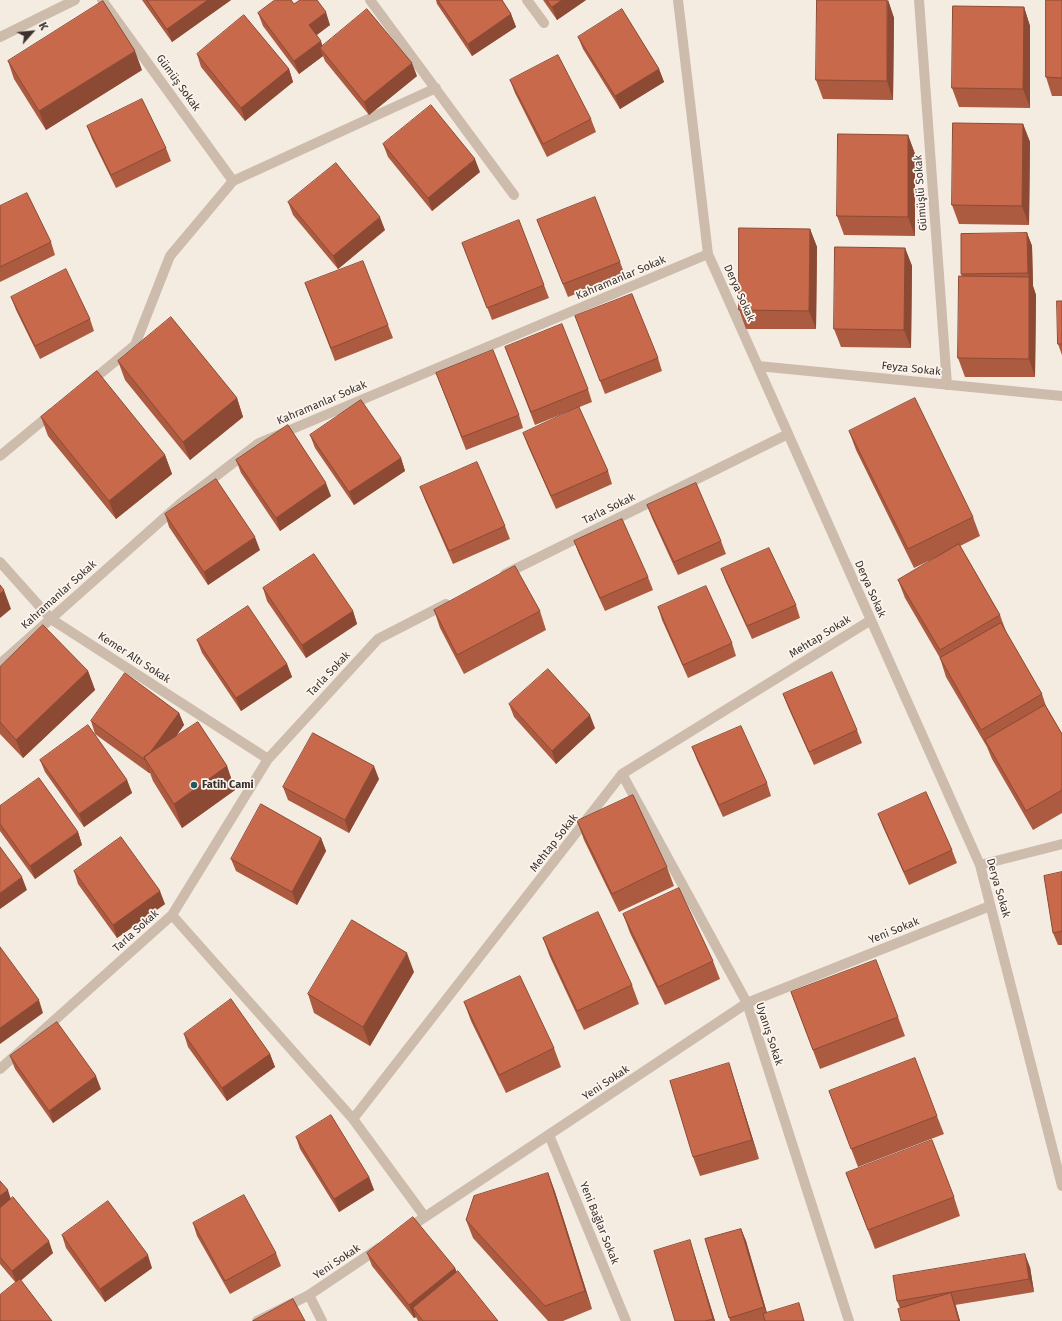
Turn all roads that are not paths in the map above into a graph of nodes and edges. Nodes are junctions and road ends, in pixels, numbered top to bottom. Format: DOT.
graph roads {
  1 [pos="75,0"];
  2 [pos="102,0"];
  3 [pos="370,0"];
  4 [pos="527,0"];
  5 [pos="678,0"];
  6 [pos="919,0"];
  7 [pos="544,23"];
  8 [pos="0,37"];
  9 [pos="436,88"];
  10 [pos="233,181"];
  11 [pos="514,195"];
  12 [pos="708,254"];
  13 [pos="758,366"];
  14 [pos="947,385"];
  15 [pos="80,391"];
  16 [pos="1062,396"];
  17 [pos="61,406"];
  18 [pos="788,434"];
  19 [pos="0,456"];
  20 [pos="0,562"];
  21 [pos="498,578"];
  22 [pos="456,599"];
  23 [pos="51,619"];
  24 [pos="871,620"];
  25 [pos="0,664"];
  26 [pos="268,759"];
  27 [pos="622,774"];
  28 [pos="1062,844"];
  29 [pos="980,865"];
  30 [pos="990,906"];
  31 [pos="172,915"];
  32 [pos="747,1004"];
  33 [pos="0,1070"];
  34 [pos="353,1119"];
  35 [pos="549,1135"];
  36 [pos="1062,1186"];
  37 [pos="425,1218"];
  38 [pos="399,1235"];
  39 [pos="386,1243"];
  40 [pos="309,1295"];
  41 [pos="257,1321"];
  42 [pos="322,1321"];
  43 [pos="626,1321"];
  44 [pos="849,1321"];
  1 -- 8 [label="street"];
  2 -- 10 [label="street, Gümüş Sokak"];
  3 -- 9 [label="street"];
  4 -- 7 [label="street"];
  5 -- 12 [label="street, Derya Sokak"];
  6 -- 14 [label="street, Gümüşlü Sokak"];
  9 -- 10 [label="street"];
  9 -- 11 [label="street"];
  10 -- 15 [label="street"];
  12 -- 13 [label="street, Derya Sokak"];
  12 -- 23 [label="street, Kahramanlar Sokak"];
  13 -- 14 [label="street, Feyza Sokak"];
  13 -- 18 [label="street, Derya Sokak"];
  14 -- 16 [label="street, Feyza Sokak"];
  17 -- 19 [label="street"];
  18 -- 21 [label="street, Tarla Sokak"];
  18 -- 24 [label="street, Derya Sokak"];
  20 -- 23 [label="street, Kemer Altı Sokak"];
  22 -- 26 [label="street, Tarla Sokak"];
  23 -- 25 [label="street, Kahramanlar Sokak"];
  23 -- 26 [label="street, Kemer Altı Sokak"];
  24 -- 27 [label="street, Mehtap Sokak"];
  24 -- 29 [label="street, Derya Sokak"];
  26 -- 31 [label="street, Tarla Sokak"];
  27 -- 32 [label="street, Uyanış Sokak"];
  27 -- 34 [label="street, Mehtap Sokak"];
  28 -- 29 [label="street"];
  29 -- 30 [label="street, Derya Sokak"];
  30 -- 32 [label="street, Yeni Sokak"];
  30 -- 36 [label="street, Derya Sokak"];
  31 -- 33 [label="street, Tarla Sokak"];
  31 -- 34 [label="street"];
  32 -- 35 [label="street, Yeni Sokak"];
  32 -- 44 [label="street, Uyanış Sokak"];
  34 -- 37 [label="street"];
  35 -- 37 [label="street, Yeni Sokak"];
  35 -- 43 [label="street, Yeni Bağlar Sokak"];
  37 -- 38 [label="street, Yeni Sokak"];
  39 -- 40 [label="street, Yeni Sokak"];
  40 -- 41 [label="street, Yeni Sokak"];
  40 -- 42 [label="street"];
}
